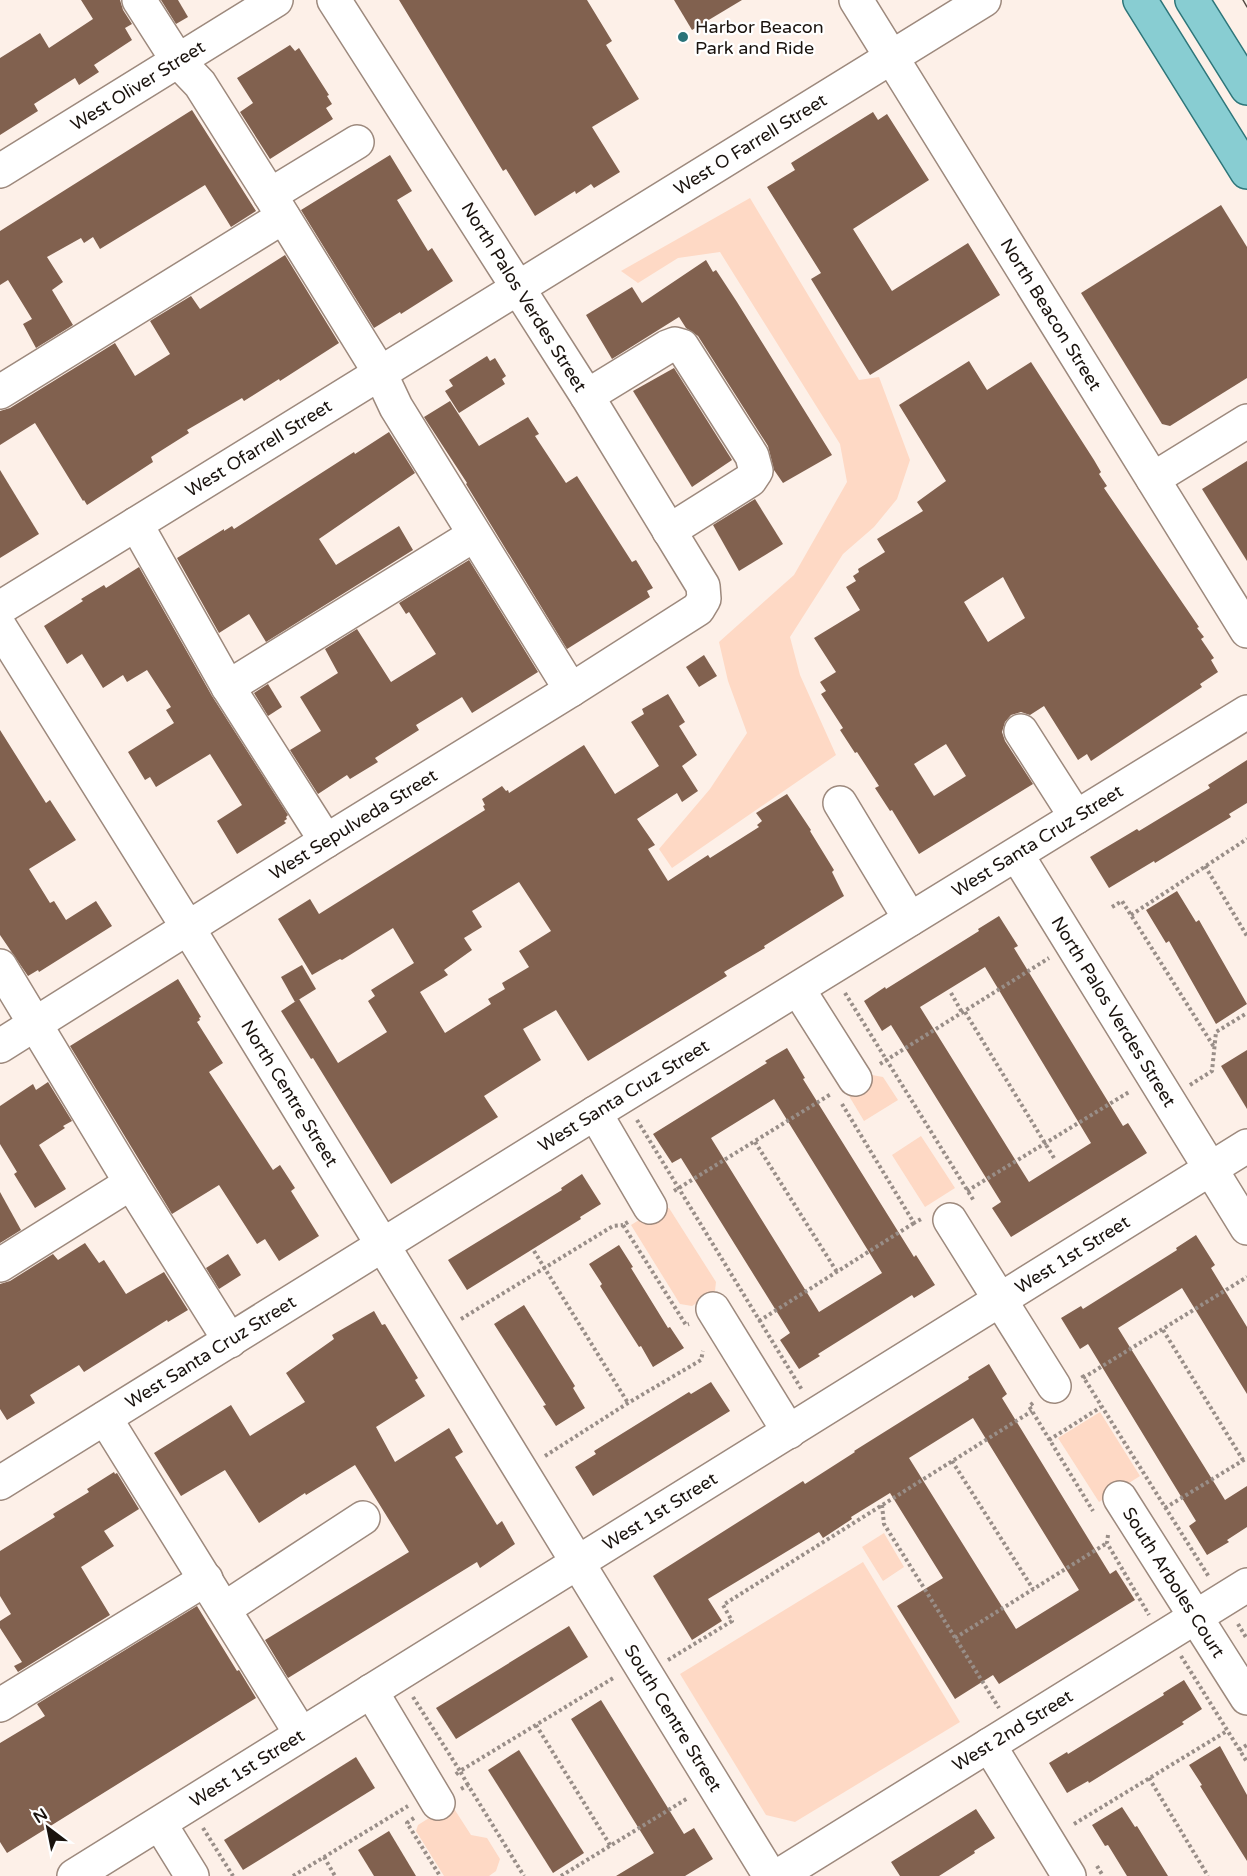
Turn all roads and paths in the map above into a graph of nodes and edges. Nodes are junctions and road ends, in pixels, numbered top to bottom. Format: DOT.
graph roads {
  1 [pos="139,0"];
  2 [pos="276,0"];
  3 [pos="334,0"];
  4 [pos="856,0"];
  5 [pos="984,0"];
  6 [pos="1140,0"];
  7 [pos="1192,0"];
  8 [pos="949,9"];
  9 [pos="892,58"];
  10 [pos="178,61"];
  11 [pos="1247,87"];
  12 [pos="357,142"];
  13 [pos="0,171"];
  14 [pos="1247,172"];
  15 [pos="277,206"];
  16 [pos="517,288"];
  17 [pos="380,373"];
  18 [pos="0,392"];
  19 [pos="587,396"];
  20 [pos="1247,421"];
  21 [pos="1153,479"];
  22 [pos="136,524"];
  23 [pos="669,531"];
  24 [pos="474,535"];
  25 [pos="704,599"];
  26 [pos="0,608"];
  27 [pos="0,627"];
  28 [pos="1247,630"];
  29 [pos="228,687"];
  30 [pos="571,690"];
  31 [pos="1247,712"];
  32 [pos="1021,731"];
  33 [pos="840,803"];
  34 [pos="1076,818"];
  35 [pos="1247,839"];
  36 [pos="326,841"];
  37 [pos="1017,855"];
  38 [pos="1205,866"];
  39 [pos="1112,907"];
  40 [pos="1131,915"];
  41 [pos="910,919"];
  42 [pos="188,928"];
  43 [pos="1247,936"];
  44 [pos="1071,944"];
  45 [pos="0,966"];
  46 [pos="830,969"];
  47 [pos="798,989"];
  48 [pos="951,993"];
  49 [pos="964,1013"];
  50 [pos="1247,1013"];
  51 [pos="36,1024"];
  52 [pos="0,1046"];
  53 [pos="1214,1047"];
  54 [pos="886,1060"];
  55 [pos="845,1085"];
  56 [pos="1160,1089"];
  57 [pos="623,1096"];
  58 [pos="595,1113"];
  59 [pos="755,1142"];
  60 [pos="1045,1144"];
  61 [pos="1247,1146"];
  62 [pos="1054,1158"];
  63 [pos="1209,1169"];
  64 [pos="131,1183"];
  65 [pos="678,1188"];
  66 [pos="967,1191"];
  67 [pos="650,1207"];
  68 [pos="963,1209"];
  69 [pos="914,1223"];
  70 [pos="623,1225"];
  71 [pos="1247,1228"];
  72 [pos="383,1246"];
  73 [pos="534,1251"];
  74 [pos="0,1264"];
  75 [pos="545,1268"];
  76 [pos="837,1272"];
  77 [pos="1247,1277"];
  78 [pos="999,1300"];
  79 [pos="700,1317"];
  80 [pos="759,1321"];
  81 [pos="1163,1330"];
  82 [pos="437,1334"];
  83 [pos="692,1334"];
  84 [pos="230,1341"];
  85 [pos="698,1343"];
  86 [pos="1071,1377"];
  87 [pos="628,1403"];
  88 [pos="1101,1407"];
  89 [pos="1032,1411"];
  90 [pos="817,1414"];
  91 [pos="105,1418"];
  92 [pos="789,1432"];
  93 [pos="1049,1440"];
  94 [pos="1245,1459"];
  95 [pos="952,1461"];
  96 [pos="521,1471"];
  97 [pos="0,1483"];
  98 [pos="882,1505"];
  99 [pos="1108,1508"];
  100 [pos="1165,1508"];
  101 [pos="363,1518"];
  102 [pos="1103,1527"];
  103 [pos="1107,1543"];
  104 [pos="577,1562"];
  105 [pos="206,1579"];
  106 [pos="1033,1589"];
  107 [pos="1235,1593"];
  108 [pos="224,1609"];
  109 [pos="1175,1631"];
  110 [pos="955,1638"];
  111 [pos="642,1668"];
  112 [pos="385,1682"];
  113 [pos="1247,1698"];
  114 [pos="0,1705"];
  115 [pos="536,1725"];
  116 [pos="1227,1731"];
  117 [pos="301,1734"];
  118 [pos="1001,1738"];
  119 [pos="1247,1745"];
  120 [pos="1239,1750"];
  121 [pos="1247,1762"];
  122 [pos="460,1771"];
  123 [pos="1149,1778"];
  124 [pos="713,1784"];
  125 [pos="468,1785"];
  126 [pos="434,1798"];
  127 [pos="189,1805"];
  128 [pos="160,1824"];
  129 [pos="1074,1824"];
  130 [pos="610,1845"];
  131 [pos="324,1857"];
  132 [pos="74,1876"];
  133 [pos="192,1876"];
  134 [pos="233,1876"];
  135 [pos="293,1876"];
  136 [pos="335,1876"];
  137 [pos="440,1876"];
  138 [pos="524,1876"];
  139 [pos="561,1876"];
  140 [pos="770,1876"];
  141 [pos="778,1876"];
  142 [pos="1069,1876"];
  143 [pos="1208,1876"];
  1 -- 10 [label="street"];
  2 -- 10 [label="street, West Oliver Street"];
  3 -- 16 [label="street, North Palos Verdes Street"];
  4 -- 9 [label="street, North Beacon Street"];
  5 -- 8 [label="street, West O Farrell Street"];
  6 -- 14 [label="main road"];
  7 -- 11 [label="main road"];
  8 -- 9 [label="street, West O Farrell Street"];
  9 -- 16 [label="street, West O Farrell Street"];
  9 -- 21 [label="street, North Beacon Street"];
  10 -- 13 [label="street, West Oliver Street"];
  10 -- 15 [label="street"];
  12 -- 15 [label="street"];
  15 -- 17 [label="street"];
  15 -- 18 [label="street"];
  16 -- 17 [label="street, West Ofarrell Street"];
  16 -- 19 [label="street, North Palos Verdes Street"];
  17 -- 22 [label="street, West Ofarrell Street"];
  17 -- 24 [label="street"];
  19 -- 23 [label="street, North Palos Verdes Street"];
  19 -- 23 [label="street"];
  20 -- 21 [label="street"];
  21 -- 28 [label="street, North Beacon Street"];
  22 -- 26 [label="street, West Ofarrell Street"];
  22 -- 29 [label="street"];
  23 -- 25 [label="street, North Palos Verdes Street"];
  24 -- 29 [label="street"];
  24 -- 30 [label="street"];
  25 -- 30 [label="street, West Sepulveda Street"];
  27 -- 42 [label="street, North Centre Street"];
  29 -- 36 [label="street"];
  30 -- 36 [label="street, West Sepulveda Street"];
  31 -- 34 [label="street, West Santa Cruz Street"];
  32 -- 34 [label="street"];
  33 -- 41 [label="street"];
  34 -- 37 [label="street, West Santa Cruz Street"];
  35 -- 38 [label="path"];
  36 -- 42 [label="street, West Sepulveda Street"];
  37 -- 41 [label="street, West Santa Cruz Street"];
  37 -- 44 [label="street, North Palos Verdes Street"];
  38 -- 40 [label="path"];
  38 -- 43 [label="path"];
  39 -- 40 [label="path"];
  40 -- 53 [label="path"];
  41 -- 46 [label="street, West Santa Cruz Street"];
  42 -- 51 [label="street, West Sepulveda Street"];
  42 -- 72 [label="street, North Centre Street"];
  44 -- 49 [label="path"];
  44 -- 56 [label="street, North Palos Verdes Street"];
  45 -- 51 [label="street"];
  46 -- 47 [label="street, West Santa Cruz Street"];
  46 -- 54 [label="path"];
  47 -- 55 [label="street"];
  47 -- 57 [label="street, West Santa Cruz Street"];
  48 -- 49 [label="path"];
  49 -- 54 [label="path"];
  49 -- 60 [label="path"];
  50 -- 53 [label="path"];
  51 -- 52 [label="street, West Sepulveda Street"];
  51 -- 64 [label="street"];
  53 -- 56 [label="path"];
  54 -- 55 [label="path"];
  54 -- 66 [label="path"];
  55 -- 59 [label="path"];
  55 -- 69 [label="path"];
  56 -- 60 [label="path"];
  56 -- 63 [label="street, North Palos Verdes Street"];
  57 -- 58 [label="street, West Santa Cruz Street"];
  57 -- 65 [label="path"];
  58 -- 67 [label="street"];
  58 -- 72 [label="street, West Santa Cruz Street"];
  59 -- 65 [label="path"];
  59 -- 76 [label="path"];
  60 -- 62 [label="path"];
  60 -- 66 [label="path"];
  61 -- 63 [label="street, West 1st Street"];
  63 -- 71 [label="street, North Palos Verdes Street"];
  63 -- 78 [label="street, West 1st Street"];
  64 -- 74 [label="street"];
  64 -- 84 [label="street"];
  65 -- 67 [label="path"];
  65 -- 80 [label="path"];
  66 -- 68 [label="path"];
  66 -- 68 [label="path"];
  67 -- 70 [label="path"];
  68 -- 69 [label="path"];
  68 -- 78 [label="street"];
  69 -- 76 [label="path"];
  70 -- 75 [label="path"];
  70 -- 79 [label="path"];
  72 -- 82 [label="street, North Centre Street"];
  72 -- 84 [label="street, West Santa Cruz Street"];
  73 -- 75 [label="path"];
  75 -- 82 [label="path"];
  75 -- 87 [label="path"];
  76 -- 80 [label="path"];
  77 -- 81 [label="path"];
  78 -- 86 [label="street"];
  78 -- 90 [label="street, West 1st Street"];
  79 -- 83 [label="path"];
  79 -- 92 [label="street"];
  80 -- 90 [label="path"];
  81 -- 86 [label="path"];
  81 -- 94 [label="path"];
  82 -- 96 [label="street, North Centre Street"];
  84 -- 91 [label="street, West Santa Cruz Street"];
  85 -- 87 [label="path"];
  86 -- 88 [label="path"];
  86 -- 89 [label="path"];
  87 -- 96 [label="path"];
  88 -- 93 [label="path"];
  88 -- 100 [label="path"];
  89 -- 93 [label="path"];
  89 -- 95 [label="path"];
  90 -- 92 [label="street, West 1st Street"];
  91 -- 97 [label="street, West Santa Cruz Street"];
  91 -- 105 [label="street"];
  92 -- 104 [label="street, West 1st Street"];
  93 -- 99 [label="path"];
  94 -- 100 [label="path"];
  95 -- 98 [label="path"];
  95 -- 106 [label="path"];
  96 -- 104 [label="street, North Centre Street"];
  98 -- 110 [label="path"];
  98 -- 111 [label="path"];
  99 -- 109 [label="street, South Arboles Court"];
  100 -- 107 [label="path"];
  101 -- 108 [label="street"];
  102 -- 103 [label="path"];
  103 -- 106 [label="path"];
  103 -- 109 [label="path"];
  104 -- 111 [label="street, South Centre Street"];
  104 -- 112 [label="street, West 1st Street"];
  105 -- 108 [label="street"];
  105 -- 114 [label="street"];
  106 -- 110 [label="path"];
  107 -- 109 [label="street, West 2nd Street"];
  108 -- 117 [label="street"];
  109 -- 113 [label="street, South Arboles Court"];
  109 -- 116 [label="path"];
  109 -- 118 [label="street, West 2nd Street"];
  110 -- 118 [label="path"];
  111 -- 115 [label="path"];
  111 -- 124 [label="street, South Centre Street"];
  112 -- 117 [label="street, West 1st Street"];
  112 -- 122 [label="path"];
  112 -- 126 [label="street"];
  115 -- 122 [label="path"];
  115 -- 130 [label="path"];
  116 -- 120 [label="path"];
  116 -- 123 [label="path"];
  117 -- 127 [label="street, West 1st Street"];
  118 -- 141 [label="street, West 2nd Street"];
  118 -- 142 [label="street"];
  119 -- 120 [label="path"];
  120 -- 121 [label="path"];
  122 -- 125 [label="path"];
  122 -- 126 [label="path"];
  123 -- 129 [label="path"];
  123 -- 143 [label="path"];
  124 -- 130 [label="path"];
  124 -- 140 [label="street, South Centre Street"];
  125 -- 126 [label="path"];
  125 -- 138 [label="path"];
  126 -- 131 [label="path"];
  126 -- 137 [label="path"];
  127 -- 128 [label="street, West 1st Street"];
  127 -- 134 [label="path"];
  128 -- 132 [label="street, West 1st Street"];
  128 -- 133 [label="street"];
  130 -- 139 [label="path"];
  131 -- 135 [label="path"];
  131 -- 136 [label="path"];
}
